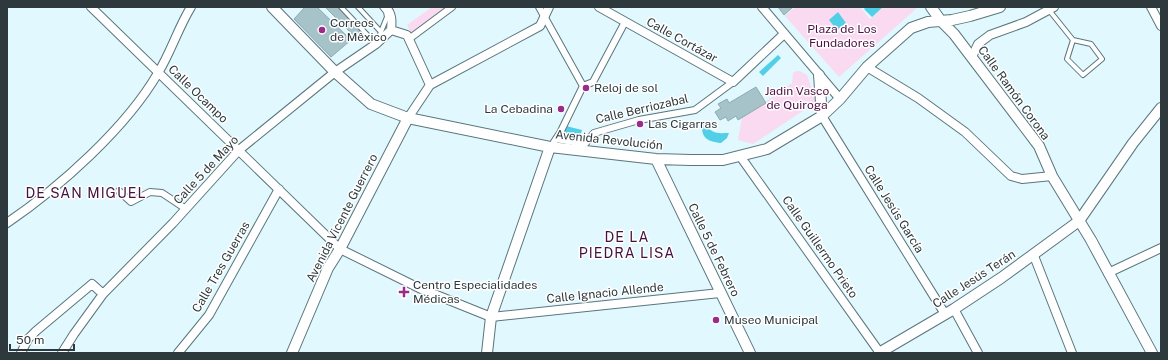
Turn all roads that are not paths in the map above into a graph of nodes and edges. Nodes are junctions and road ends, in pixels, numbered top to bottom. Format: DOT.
graph roads {
  1 [pos="91,7"];
  2 [pos="191,7"];
  3 [pos="341,7"];
  4 [pos="358,7"];
  5 [pos="382,7"];
  6 [pos="386,7"];
  7 [pos="452,7"];
  8 [pos="539,7"];
  9 [pos="549,7"];
  10 [pos="599,7"];
  11 [pos="762,7"];
  12 [pos="931,7"];
  13 [pos="1000,7"];
  14 [pos="1151,7"];
  15 [pos="1052,8"];
  16 [pos="278,9"];
  17 [pos="545,17"];
  18 [pos="941,21"];
  19 [pos="625,22"];
  20 [pos="1161,26"];
  21 [pos="391,30"];
  22 [pos="381,32"];
  23 [pos="784,34"];
  24 [pos="409,39"];
  25 [pos="1073,40"];
  26 [pos="376,44"];
  27 [pos="972,57"];
  28 [pos="867,67"];
  29 [pos="159,72"];
  30 [pos="335,72"];
  31 [pos="818,75"];
  32 [pos="734,82"];
  33 [pos="430,85"];
  34 [pos="583,86"];
  35 [pos="840,99"];
  36 [pos="1161,108"];
  37 [pos="822,116"];
  38 [pos="408,118"];
  39 [pos="553,143"];
  40 [pos="239,150"];
  41 [pos="740,156"];
  42 [pos="656,159"];
  43 [pos="1052,176"];
  44 [pos="278,190"];
  45 [pos="119,191"];
  46 [pos="186,209"];
  47 [pos="1079,221"];
  48 [pos="7,222"];
  49 [pos="1161,248"];
  50 [pos="340,249"];
  51 [pos="1034,256"];
  52 [pos="1108,273"];
  53 [pos="720,293"];
  54 [pos="103,294"];
  55 [pos="950,311"];
  56 [pos="491,317"];
  57 [pos="21,353"];
  58 [pos="62,353"];
  59 [pos="178,353"];
  60 [pos="292,353"];
  61 [pos="487,353"];
  62 [pos="750,353"];
  63 [pos="880,353"];
  64 [pos="978,353"];
  65 [pos="1072,353"];
  66 [pos="1152,353"];
  1 -- 29 [label="street, Calle Ocampo"];
  2 -- 29 [label="street"];
  3 -- 26 [label="lane"];
  4 -- 22 [label="lane"];
  5 -- 22 [label="lane"];
  6 -- 21 [label="street"];
  7 -- 24 [label="street"];
  8 -- 17 [label="street"];
  9 -- 17 [label="street"];
  10 -- 19 [label="street, Calle Cortázar"];
  11 -- 23 [label="street"];
  12 -- 18 [label="street, Calle Ramón Corona"];
  13 -- 18 [label="street, Avenida Revolución"];
  14 -- 20 [label="street"];
  15 -- 25 [label="lane"];
  15 -- 27 [label="street"];
  16 -- 30 [label="street, Avenida Revolución"];
  17 -- 33 [label="street"];
  17 -- 34 [label="street"];
  18 -- 27 [label="street, Calle Ramón Corona"];
  18 -- 28 [label="street, Avenida Revolución"];
  19 -- 32 [label="street, Calle Cortázar"];
  19 -- 34 [label="street"];
  21 -- 24 [label="street"];
  21 -- 26 [label="street, Calle 5 de Mayo"];
  22 -- 26 [label="lane"];
  23 -- 31 [label="street"];
  23 -- 32 [label="street, Calle Berriozabal"];
  24 -- 33 [label="street"];
  25 -- 25 [label="lane"];
  26 -- 30 [label="street, Calle 5 de Mayo"];
  27 -- 43 [label="street, Calle Ramón Corona"];
  28 -- 35 [label="street, Avenida Revolución"];
  28 -- 43 [label="street"];
  29 -- 40 [label="street, Calle Ocampo"];
  29 -- 48 [label="street"];
  30 -- 38 [label="street, Avenida Revolución"];
  30 -- 40 [label="street, Calle 5 de Mayo"];
  31 -- 35 [label="street"];
  31 -- 37 [label="street"];
  32 -- 39 [label="street, Calle Berriozabal"];
  33 -- 38 [label="street"];
  34 -- 39 [label="street"];
  35 -- 37 [label="street, Avenida Revolución"];
  36 -- 47 [label="street, Calle Jesús Terán"];
  37 -- 41 [label="street, Avenida Revolución"];
  37 -- 55 [label="street, Calle Jesús García"];
  38 -- 39 [label="street, Avenida Revolución"];
  38 -- 50 [label="street, Avenida Vicente Guerrero"];
  39 -- 42 [label="street, Avenida Revolución"];
  39 -- 56 [label="street"];
  40 -- 44 [label="street, Calle Ocampo"];
  40 -- 46 [label="street, Calle 5 de Mayo"];
  41 -- 42 [label="street, Avenida Revolución"];
  41 -- 63 [label="street, Calle Guillermo Prieto"];
  42 -- 53 [label="street, Calle 5 de Febrero"];
  43 -- 47 [label="street, Calle Ramón Corona"];
  44 -- 50 [label="street, Calle Ocampo"];
  44 -- 59 [label="street, Calle Tres Guerras"];
  45 -- 46 [label="street"];
  46 -- 54 [label="street, Calle 5 de Mayo"];
  47 -- 51 [label="street, Calle Jesús Terán"];
  47 -- 52 [label="street, Calle Ramón Corona"];
  49 -- 52 [label="street"];
  50 -- 56 [label="street, Calle Ignacio Allende"];
  50 -- 60 [label="street, Avenida Vicente Guerrero"];
  51 -- 55 [label="street, Calle Jesús Terán"];
  51 -- 65 [label="street"];
  52 -- 66 [label="street, Calle Ramón Corona"];
  53 -- 56 [label="street, Calle Ignacio Allende"];
  53 -- 62 [label="street, Calle 5 de Febrero"];
  54 -- 57 [label="street"];
  54 -- 58 [label="street, Calle 5 de Mayo"];
  55 -- 63 [label="street, Calle Jesús Terán"];
  55 -- 64 [label="street, Calle Jesús García"];
  56 -- 61 [label="street"];
}
